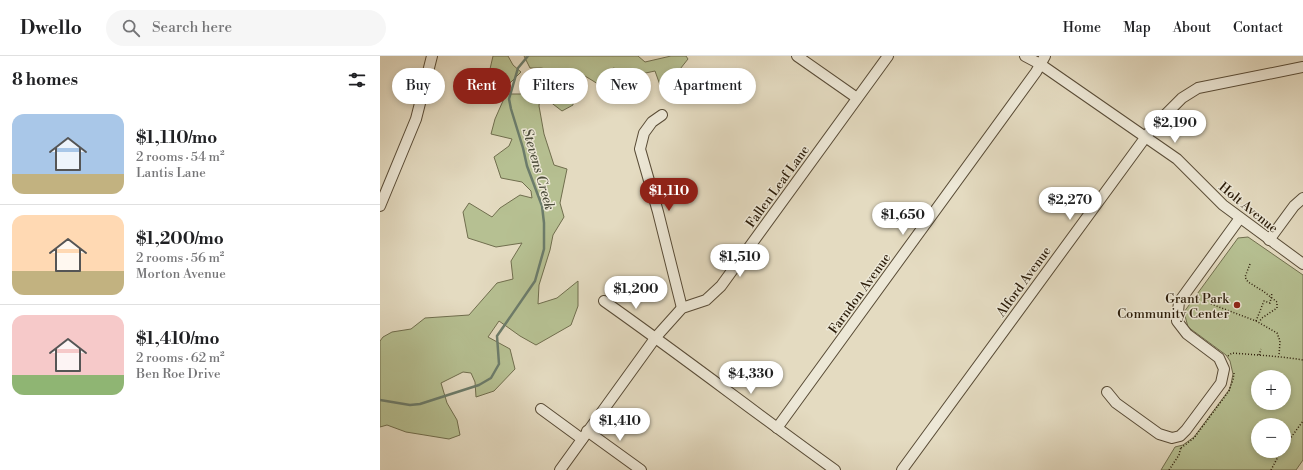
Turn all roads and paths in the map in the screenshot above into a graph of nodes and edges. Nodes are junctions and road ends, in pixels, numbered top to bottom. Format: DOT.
graph roads {
  1 [pos="432,56"];
  2 [pos="798,56"];
  3 [pos="888,56"];
  4 [pos="1025,56"];
  5 [pos="1043,60"];
  6 [pos="1303,67"];
  7 [pos="857,98"];
  8 [pos="662,115"];
  9 [pos="1145,136"];
  10 [pos="1303,198"];
  11 [pos="380,206"];
  12 [pos="1240,218"];
  13 [pos="1269,240"];
  14 [pos="1250,264"];
  15 [pos="1303,264"];
  16 [pos="1272,293"];
  17 [pos="1271,297"];
  18 [pos="604,301"];
  19 [pos="1211,304"];
  20 [pos="682,308"];
  21 [pos="1258,322"];
  22 [pos="1269,329"];
  23 [pos="1268,332"];
  24 [pos="656,337"];
  25 [pos="1261,349"];
  26 [pos="1259,355"];
  27 [pos="1279,356"];
  28 [pos="1219,358"];
  29 [pos="1303,360"];
  30 [pos="1107,392"];
  31 [pos="541,410"];
  32 [pos="1303,421"];
  33 [pos="776,428"];
  34 [pos="585,435"];
  35 [pos="1291,437"];
  36 [pos="1181,448"];
  37 [pos="1277,458"];
  38 [pos="560,470"];
  39 [pos="640,470"];
  40 [pos="835,470"];
  41 [pos="902,470"];
  42 [pos="1169,470"];
  43 [pos="1271,470"];
  1 -- 11 [label="street"];
  2 -- 7 [label="street"];
  3 -- 7 [label="street, Fallen Leaf Lane"];
  4 -- 5 [label="street, Holt Avenue"];
  5 -- 9 [label="street, Holt Avenue"];
  5 -- 33 [label="street, Farndon Avenue"];
  6 -- 9 [label="street, Alford Avenue"];
  7 -- 20 [label="street, Fallen Leaf Lane"];
  8 -- 20 [label="street"];
  9 -- 12 [label="street, Holt Avenue"];
  9 -- 41 [label="street, Alford Avenue"];
  10 -- 13 [label="street"];
  12 -- 13 [label="street, Holt Avenue"];
  12 -- 28 [label="street"];
  13 -- 15 [label="street, Holt Avenue"];
  14 -- 17 [label="path"];
  16 -- 17 [label="path"];
  17 -- 21 [label="path"];
  17 -- 21 [label="path"];
  18 -- 24 [label="street"];
  19 -- 21 [label="path"];
  20 -- 24 [label="street, Fallen Leaf Lane"];
  21 -- 22 [label="path"];
  22 -- 23 [label="path"];
  22 -- 27 [label="path"];
  24 -- 33 [label="street"];
  24 -- 34 [label="street, Fallen Leaf Lane"];
  25 -- 26 [label="path"];
  26 -- 27 [label="path"];
  26 -- 28 [label="path"];
  27 -- 29 [label="path"];
  28 -- 30 [label="street"];
  31 -- 34 [label="street"];
  32 -- 35 [label="path"];
  33 -- 40 [label="street"];
  34 -- 38 [label="street, Fallen Leaf Lane"];
  34 -- 39 [label="street"];
  36 -- 42 [label="path"];
  37 -- 43 [label="path"];
}
